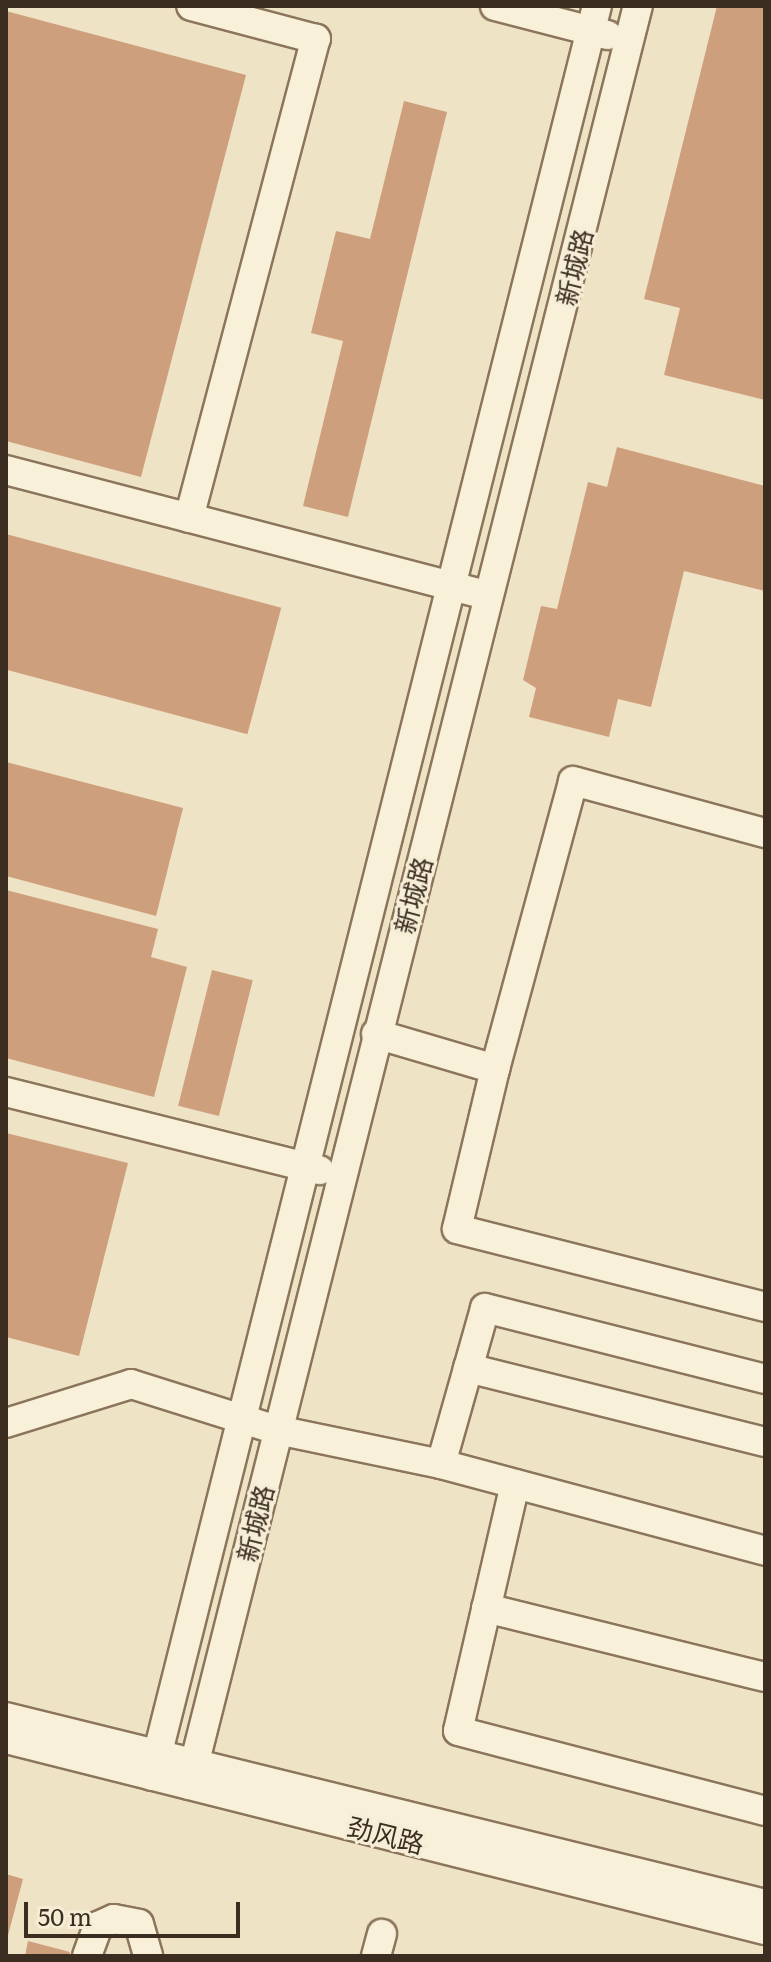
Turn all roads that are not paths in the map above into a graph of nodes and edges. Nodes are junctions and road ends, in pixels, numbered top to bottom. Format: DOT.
graph roads {
  1 [pos="191,6"];
  2 [pos="495,6"];
  3 [pos="638,6"];
  4 [pos="594,18"];
  5 [pos="630,40"];
  6 [pos="6,470"];
  7 [pos="189,518"];
  8 [pos="455,587"];
  9 [pos="490,596"];
  10 [pos="765,833"];
  11 [pos="376,1034"];
  12 [pos="495,1069"];
  13 [pos="6,1092"];
  14 [pos="303,1166"];
  15 [pos="339,1175"];
  16 [pos="765,1307"];
  17 [pos="468,1368"];
  18 [pos="765,1379"];
  19 [pos="240,1418"];
  20 [pos="6,1423"];
  21 [pos="277,1430"];
  22 [pos="765,1442"];
  23 [pos="441,1464"];
  24 [pos="515,1484"];
  25 [pos="765,1551"];
  26 [pos="486,1608"];
  27 [pos="765,1677"];
  28 [pos="6,1717"];
  29 [pos="6,1739"];
  30 [pos="155,1765"];
  31 [pos="191,1774"];
  32 [pos="765,1811"];
  33 [pos="765,1904"];
  34 [pos="765,1930"];
  35 [pos="87,1956"];
  36 [pos="148,1956"];
  1 -- 7 [label="street"];
  2 -- 4 [label="street"];
  3 -- 5 [label="street, 新城路"];
  4 -- 5 [label="street"];
  4 -- 8 [label="street, 新城路"];
  5 -- 9 [label="street, 新城路"];
  6 -- 7 [label="street"];
  7 -- 8 [label="street"];
  8 -- 9 [label="street"];
  8 -- 14 [label="street, 新城路"];
  9 -- 11 [label="street, 新城路"];
  10 -- 12 [label="street"];
  11 -- 12 [label="street"];
  11 -- 15 [label="street, 新城路"];
  12 -- 16 [label="street"];
  13 -- 14 [label="street"];
  14 -- 15 [label="street"];
  14 -- 19 [label="street, 新城路"];
  15 -- 21 [label="street, 新城路"];
  17 -- 18 [label="street"];
  17 -- 22 [label="street"];
  17 -- 23 [label="street"];
  19 -- 20 [label="street"];
  19 -- 21 [label="street"];
  19 -- 30 [label="street, 新城路"];
  21 -- 23 [label="street"];
  21 -- 31 [label="street, 新城路"];
  23 -- 24 [label="street"];
  24 -- 25 [label="street"];
  24 -- 26 [label="street"];
  26 -- 27 [label="street"];
  26 -- 32 [label="street"];
  28 -- 30 [label="street, 劲风路"];
  29 -- 30 [label="street, 劲风路"];
  30 -- 31 [label="street, 劲风路"];
  31 -- 33 [label="street, 劲风路"];
  31 -- 34 [label="street, 劲风路"];
  35 -- 36 [label="street"];
}
